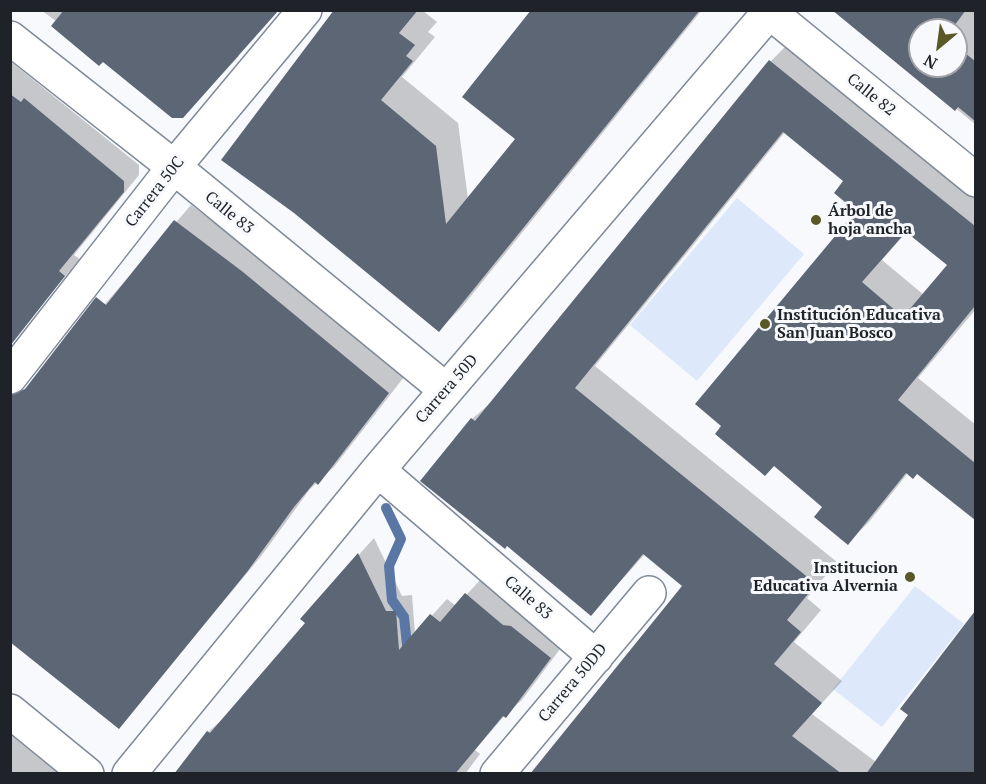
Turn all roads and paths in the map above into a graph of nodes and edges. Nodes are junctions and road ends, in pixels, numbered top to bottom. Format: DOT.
graph roads {
  1 [pos="304,10"];
  2 [pos="769,11"];
  3 [pos="10,38"];
  4 [pos="174,167"];
  5 [pos="975,180"];
  6 [pos="10,378"];
  7 [pos="446,390"];
  8 [pos="378,470"];
  9 [pos="649,593"];
  10 [pos="596,657"];
  11 [pos="10,711"];
  12 [pos="87,774"];
  13 [pos="129,774"];
  14 [pos="497,774"];
  1 -- 4 [label="street, Carrera 50C"];
  2 -- 5 [label="street, Calle 82"];
  2 -- 7 [label="street, Carrera 50D"];
  3 -- 4 [label="street, Calle 83"];
  4 -- 6 [label="street, Carrera 50C"];
  4 -- 7 [label="street, Calle 83"];
  7 -- 8 [label="street, Carrera 50D"];
  8 -- 10 [label="street, Calle 83"];
  8 -- 13 [label="street, Carrera 50D"];
  9 -- 10 [label="street, Carrera 50DD"];
  10 -- 14 [label="street, Carrera 50DD"];
  11 -- 12 [label="street"];
}
